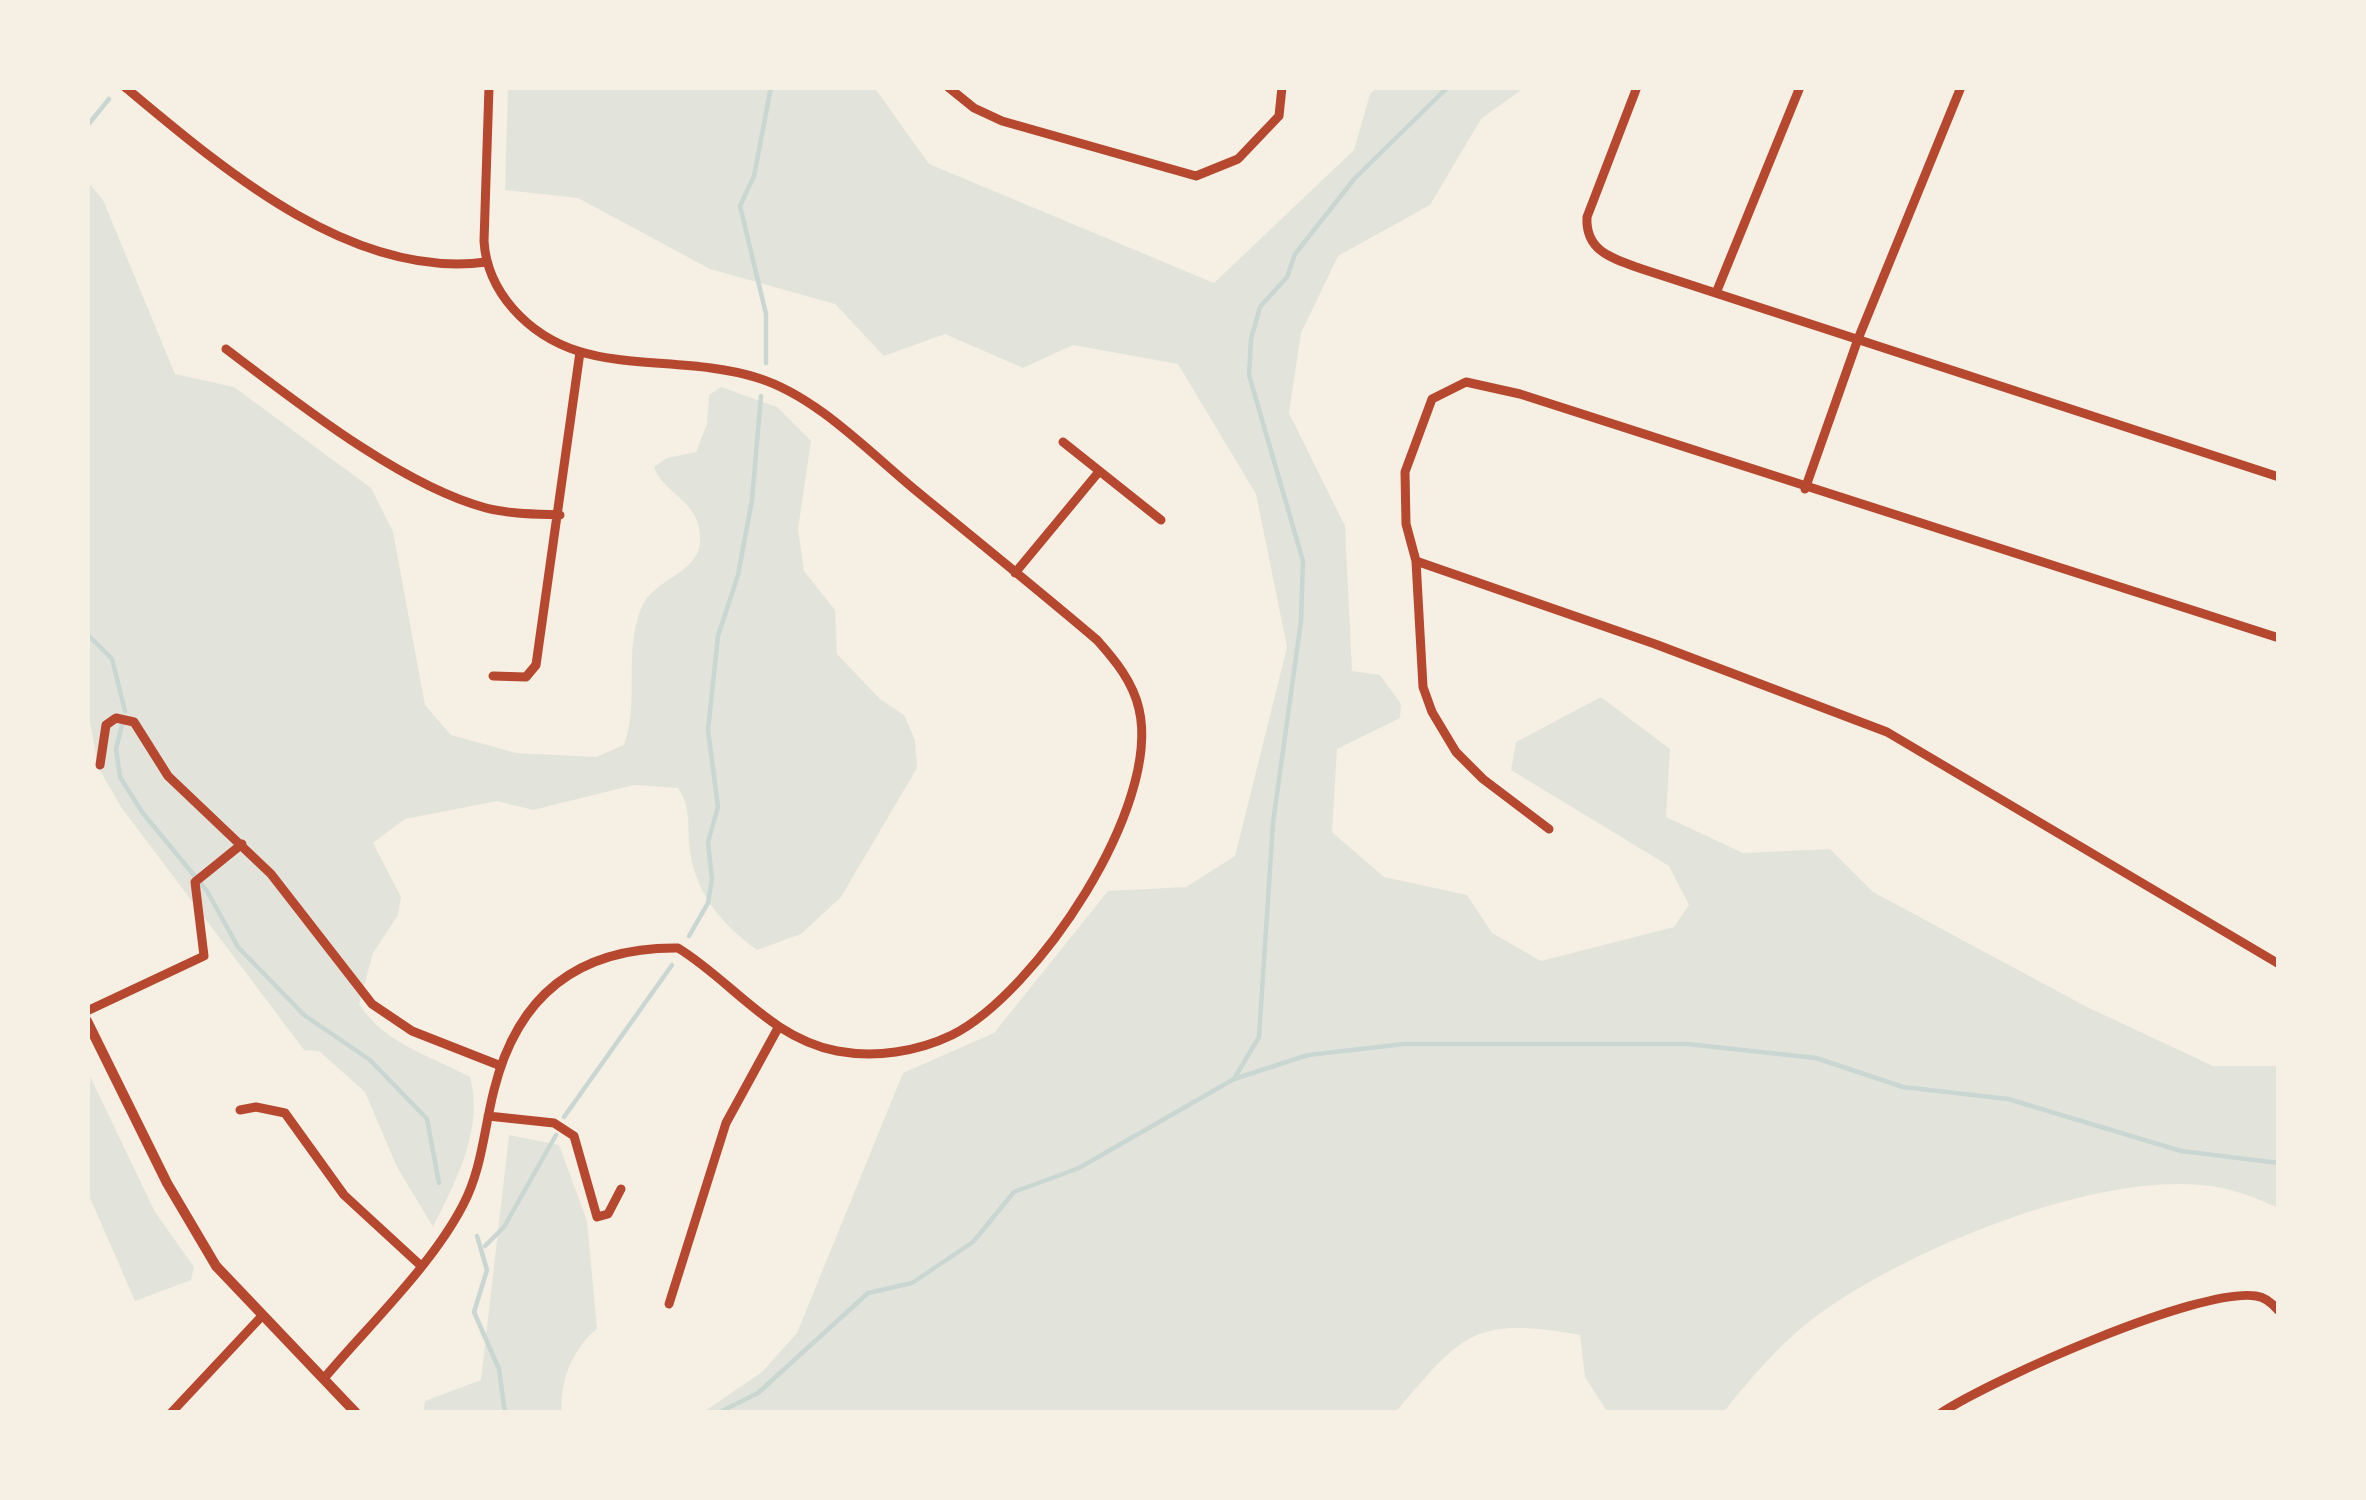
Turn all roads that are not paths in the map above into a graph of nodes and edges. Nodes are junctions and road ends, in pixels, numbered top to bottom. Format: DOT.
graph roads {
  1 [pos="125,87"];
  2 [pos="489,87"];
  3 [pos="949,87"];
  4 [pos="1282,87"];
  5 [pos="1636,87"];
  6 [pos="1800,87"];
  7 [pos="1961,87"];
  8 [pos="486,262"];
  9 [pos="1716,293"];
  10 [pos="1858,339"];
  11 [pos="226,349"];
  12 [pos="580,352"];
  13 [pos="1063,442"];
  14 [pos="1097,474"];
  15 [pos="2279,477"];
  16 [pos="1805,489"];
  17 [pos="560,515"];
  18 [pos="1161,520"];
  19 [pos="1416,561"];
  20 [pos="1015,573"];
  21 [pos="2279,638"];
  22 [pos="493,676"];
  23 [pos="100,765"];
  24 [pos="1550,829"];
  25 [pos="242,844"];
  26 [pos="2279,964"];
  27 [pos="87,1011"];
  28 [pos="87,1021"];
  29 [pos="778,1028"];
  30 [pos="500,1066"];
  31 [pos="240,1110"];
  32 [pos="488,1116"];
  33 [pos="622,1189"];
  34 [pos="419,1264"];
  35 [pos="669,1304"];
  36 [pos="2279,1311"];
  37 [pos="261,1317"];
  38 [pos="326,1376"];
  39 [pos="171,1413"];
  40 [pos="356,1413"];
  41 [pos="1941,1413"];
  1 -- 8 [label="street"];
  2 -- 8 [label="street"];
  3 -- 4 [label="street"];
  5 -- 9 [label="street"];
  6 -- 9 [label="street"];
  7 -- 10 [label="street"];
  8 -- 12 [label="street"];
  9 -- 10 [label="street"];
  10 -- 15 [label="street"];
  10 -- 16 [label="street"];
  11 -- 17 [label="street"];
  12 -- 17 [label="street"];
  12 -- 20 [label="street"];
  13 -- 14 [label="street"];
  14 -- 18 [label="street"];
  14 -- 20 [label="street"];
  16 -- 19 [label="street"];
  16 -- 21 [label="street"];
  17 -- 22 [label="street"];
  19 -- 24 [label="street"];
  19 -- 26 [label="street"];
  20 -- 29 [label="street"];
  23 -- 25 [label="street"];
  25 -- 27 [label="street"];
  25 -- 30 [label="street"];
  28 -- 37 [label="street"];
  29 -- 30 [label="street"];
  29 -- 35 [label="street"];
  30 -- 32 [label="street"];
  31 -- 34 [label="street"];
  32 -- 33 [label="street"];
  32 -- 34 [label="street"];
  34 -- 38 [label="street"];
  36 -- 41 [label="street"];
  37 -- 38 [label="street"];
  37 -- 39 [label="street"];
  38 -- 40 [label="street"];
}
